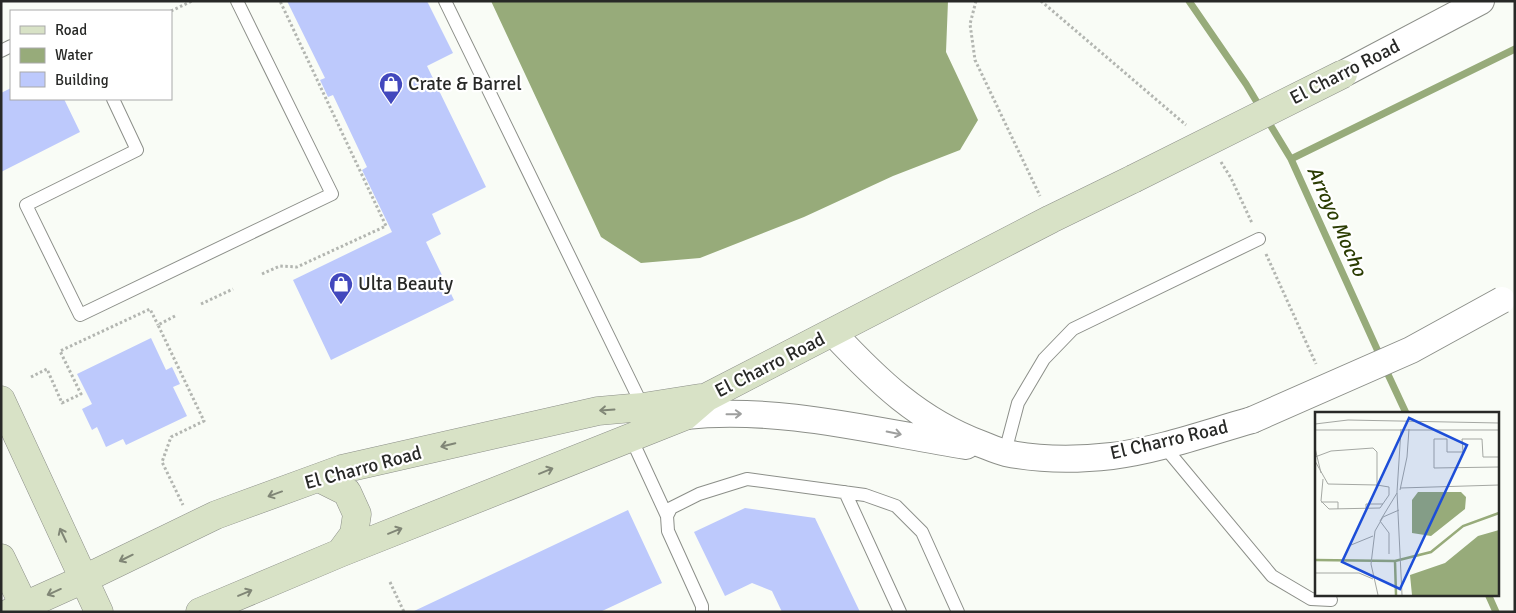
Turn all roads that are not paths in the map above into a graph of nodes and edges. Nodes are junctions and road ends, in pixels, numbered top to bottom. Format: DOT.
graph roads {
  1 [pos="237,1"];
  2 [pos="445,1"];
  3 [pos="1481,1"];
  4 [pos="1342,74"];
  5 [pos="113,100"];
  6 [pos="1259,239"];
  7 [pos="1508,296"];
  8 [pos="833,333"];
  9 [pos="707,397"];
  10 [pos="1,400"];
  11 [pos="643,408"];
  12 [pos="685,416"];
  13 [pos="631,438"];
  14 [pos="1163,445"];
  15 [pos="1005,452"];
  16 [pos="318,478"];
  17 [pos="845,492"];
  18 [pos="667,516"];
  19 [pos="340,553"];
  20 [pos="1,558"];
  21 [pos="84,579"];
  22 [pos="1331,600"];
  23 [pos="21,610"];
  24 [pos="99,612"];
  25 [pos="200,612"];
  26 [pos="702,612"];
  27 [pos="900,612"];
  28 [pos="958,612"];
  1 -- 5 [label="lane"];
  2 -- 11 [label="lane"];
  3 -- 4 [label="street, El Charro Road"];
  4 -- 8 [label="street, El Charro Road, bridge"];
  6 -- 15 [label="lane"];
  7 -- 14 [label="street, El Charro Road, bridge"];
  8 -- 9 [label="street, El Charro Road"];
  8 -- 15 [label="street, El Charro Road"];
  9 -- 11 [label="street, El Charro Road"];
  9 -- 12 [label="street, El Charro Road"];
  21 -- 10 [label="street, one-way"];
  11 -- 16 [label="street, El Charro Road, one-way"];
  12 -- 13 [label="street, El Charro Road"];
  12 -- 15 [label="street, one-way"];
  13 -- 18 [label="lane"];
  19 -- 13 [label="street, El Charro Road, one-way"];
  14 -- 15 [label="street, El Charro Road"];
  14 -- 22 [label="lane"];
  16 -- 19 [label="street"];
  16 -- 21 [label="street, El Charro Road, one-way"];
  17 -- 18 [label="lane"];
  17 -- 27 [label="lane"];
  17 -- 28 [label="lane"];
  18 -- 26 [label="lane"];
  25 -- 19 [label="street, El Charro Road, one-way"];
  20 -- 23 [label="street"];
  21 -- 23 [label="street, El Charro Road, one-way"];
  21 -- 24 [label="street"];
}
